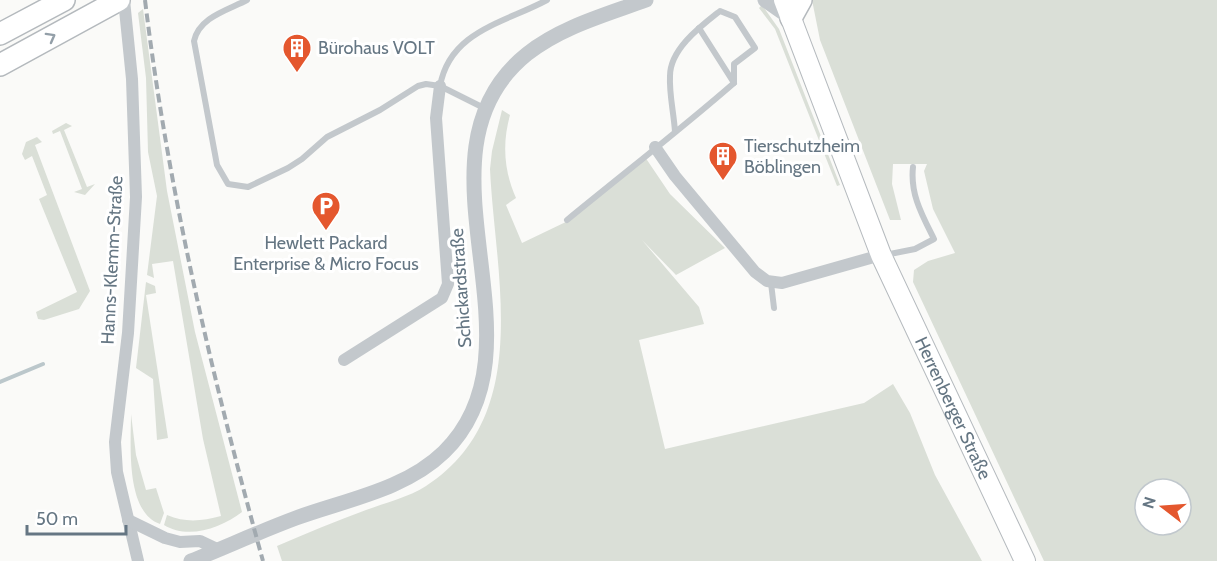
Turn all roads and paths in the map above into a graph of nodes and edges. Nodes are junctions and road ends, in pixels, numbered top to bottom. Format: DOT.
graph roads {
  1 [pos="64,0"];
  2 [pos="124,0"];
  3 [pos="248,0"];
  4 [pos="547,0"];
  5 [pos="646,0"];
  6 [pos="765,0"];
  7 [pos="792,6"];
  8 [pos="122,8"];
  9 [pos="699,28"];
  10 [pos="0,34"];
  11 [pos="0,65"];
  12 [pos="734,83"];
  13 [pos="440,86"];
  14 [pos="486,109"];
  15 [pos="675,132"];
  16 [pos="655,147"];
  17 [pos="913,167"];
  18 [pos="567,220"];
  19 [pos="881,255"];
  20 [pos="771,283"];
  21 [pos="774,308"];
  22 [pos="344,360"];
  23 [pos="128,520"];
  24 [pos="219,550"];
  25 [pos="138,561"];
  26 [pos="191,561"];
  27 [pos="1025,561"];
  1 -- 10 [label="highway"];
  2 -- 8 [label="street, Hanns-Klemm-Straße"];
  3 -- 13 [label="lane"];
  4 -- 13 [label="lane"];
  5 -- 14 [label="street, Schickardstraße"];
  6 -- 7 [label="street"];
  7 -- 19 [label="main road, Herrenberger Straße"];
  11 -- 8 [label="highway, one-way"];
  8 -- 23 [label="street, Hanns-Klemm-Straße"];
  9 -- 12 [label="lane"];
  9 -- 12 [label="lane"];
  9 -- 15 [label="lane"];
  12 -- 15 [label="lane"];
  13 -- 14 [label="lane"];
  13 -- 22 [label="street, Schickardstraße"];
  14 -- 24 [label="street, Schickardstraße"];
  15 -- 16 [label="lane"];
  16 -- 18 [label="lane"];
  16 -- 20 [label="street"];
  17 -- 19 [label="lane"];
  19 -- 20 [label="street"];
  19 -- 27 [label="main road, Herrenberger Straße"];
  20 -- 21 [label="lane"];
  23 -- 24 [label="street"];
  23 -- 25 [label="street, Hanns-Klemm-Straße"];
  24 -- 26 [label="street, Schickardstraße"];
}
